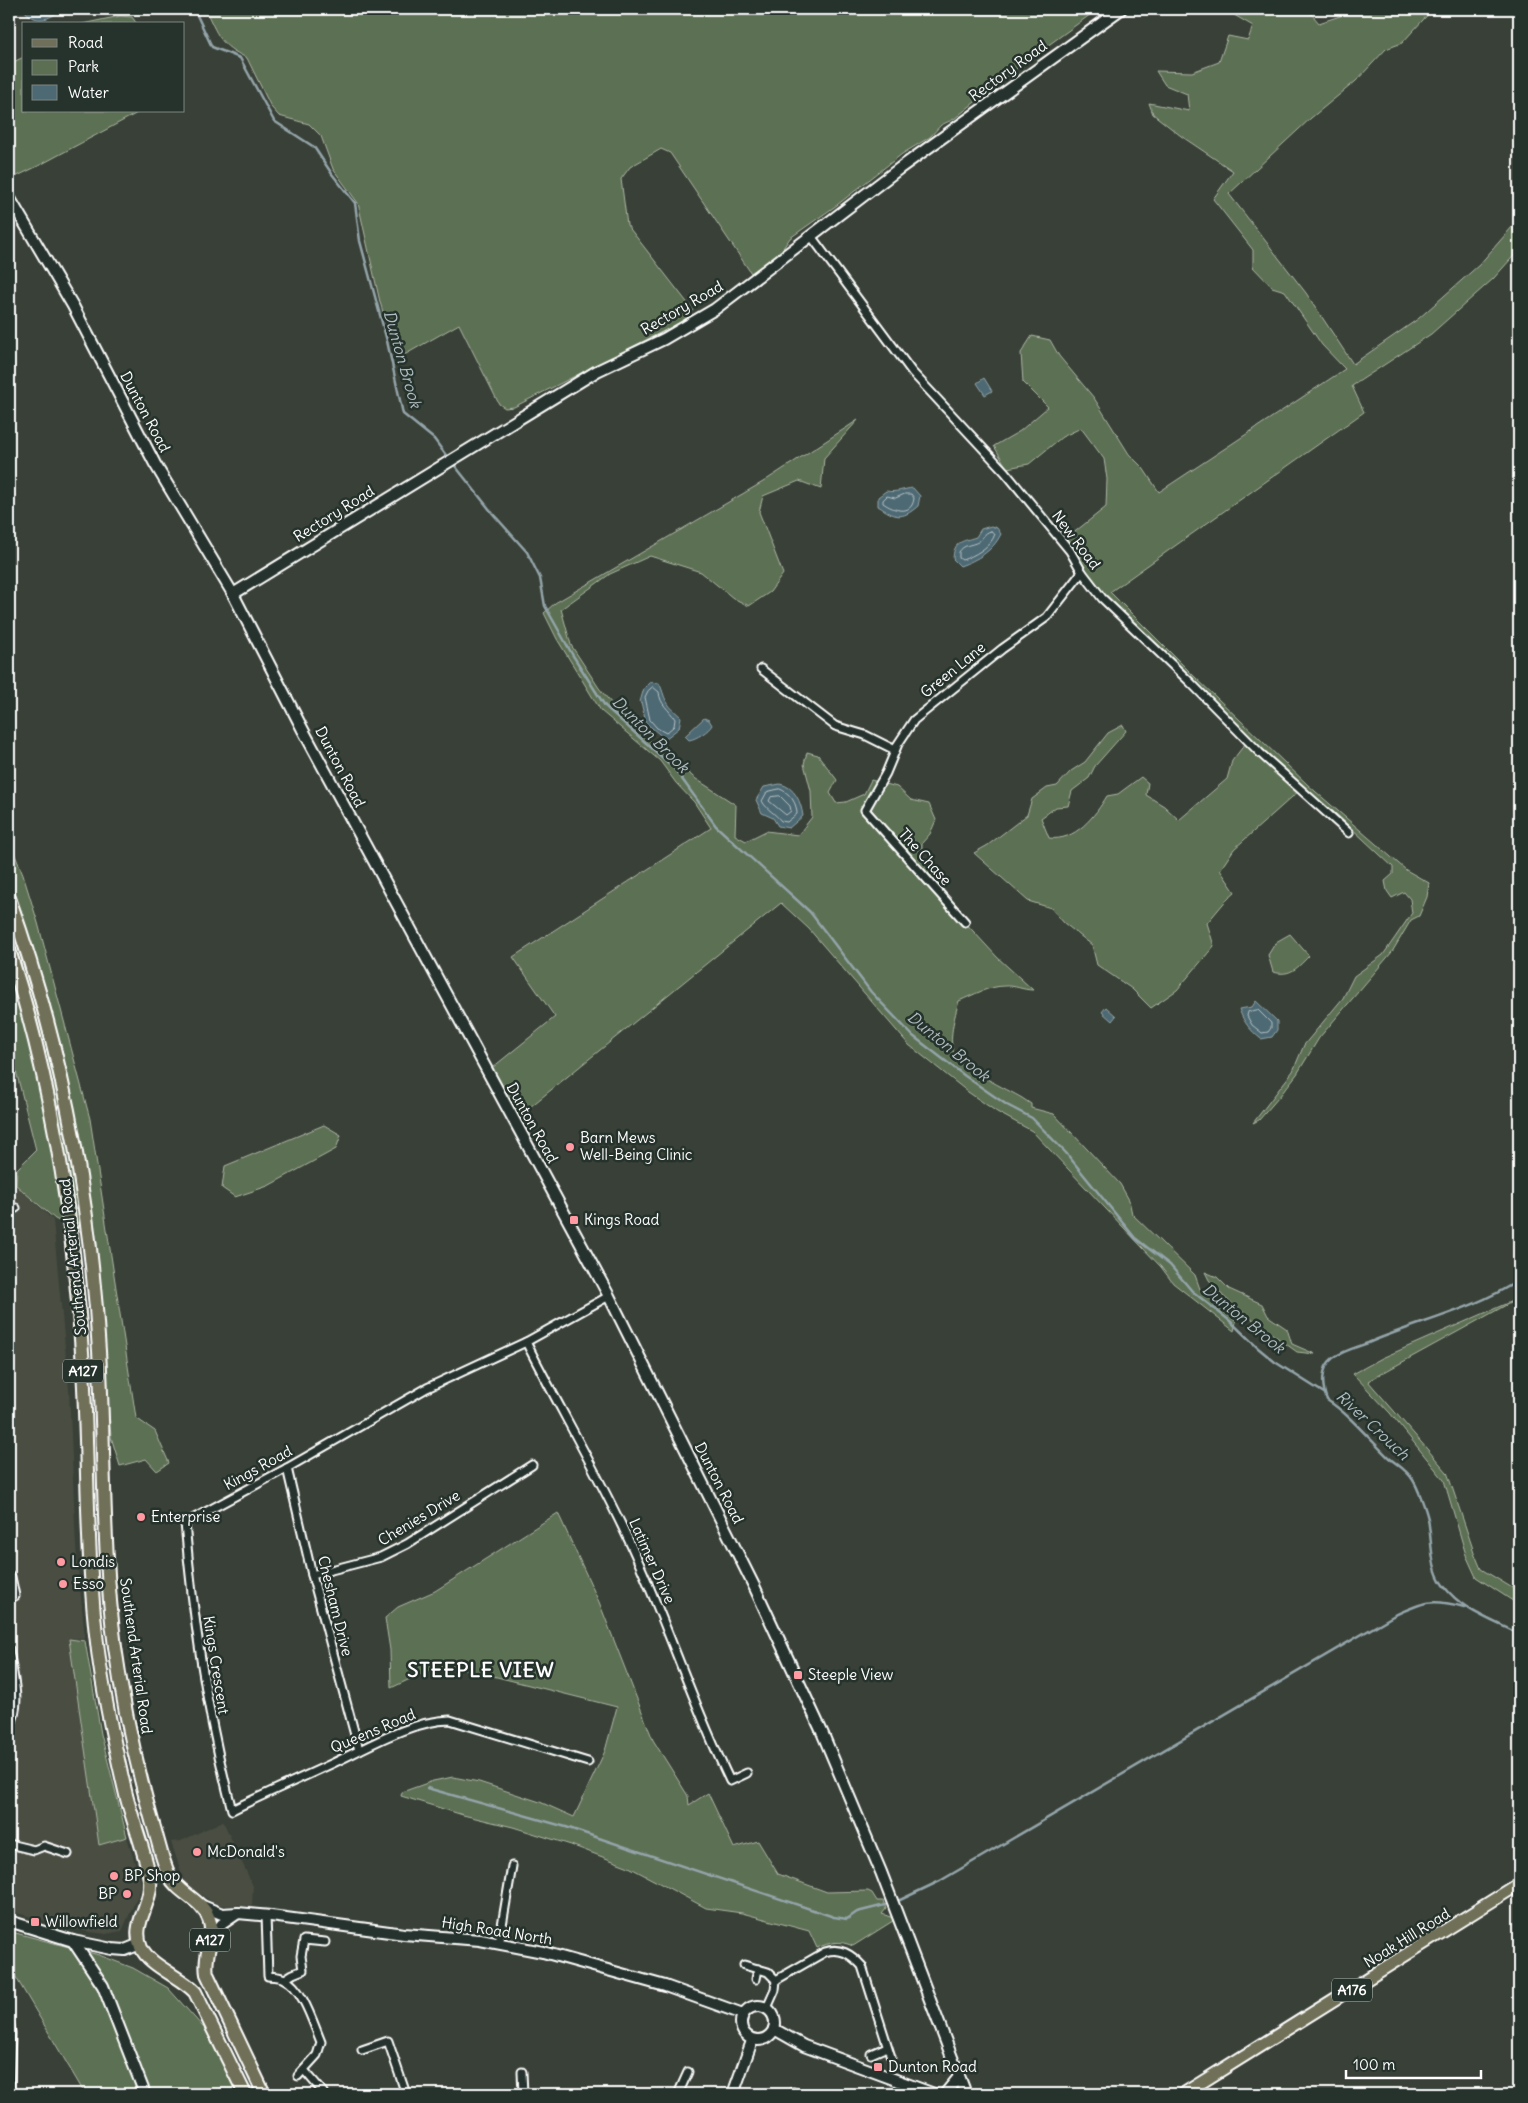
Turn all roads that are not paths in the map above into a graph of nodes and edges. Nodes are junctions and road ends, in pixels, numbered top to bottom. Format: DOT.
graph roads {
  1 [pos="1121,9"];
  2 [pos="9,197"];
  3 [pos="811,236"];
  4 [pos="1082,572"];
  5 [pos="232,594"];
  6 [pos="761,669"];
  7 [pos="895,750"];
  8 [pos="865,810"];
  9 [pos="1348,833"];
  10 [pos="9,898"];
  11 [pos="965,922"];
  12 [pos="9,950"];
  13 [pos="16,1208"];
  14 [pos="9,1211"];
  15 [pos="609,1296"];
  16 [pos="526,1342"];
  17 [pos="532,1465"];
  18 [pos="286,1468"];
  19 [pos="185,1523"];
  20 [pos="312,1575"];
  21 [pos="12,1577"];
  22 [pos="9,1598"];
  23 [pos="9,1649"];
  24 [pos="9,1727"];
  25 [pos="360,1750"];
  26 [pos="588,1762"];
  27 [pos="747,1773"];
  28 [pos="232,1810"];
  29 [pos="12,1845"];
  30 [pos="68,1854"];
  31 [pos="512,1866"];
  32 [pos="1519,1884"];
  33 [pos="199,1904"];
  34 [pos="238,1913"];
  35 [pos="266,1915"];
  36 [pos="9,1921"];
  37 [pos="211,1938"];
  38 [pos="74,1941"];
  39 [pos="325,1942"];
  40 [pos="140,1944"];
  41 [pos="499,1944"];
  42 [pos="744,1965"];
  43 [pos="758,1969"];
  44 [pos="285,1979"];
  45 [pos="756,1979"];
  46 [pos="776,1980"];
  47 [pos="767,2008"];
  48 [pos="743,2014"];
  49 [pos="9,2019"];
  50 [pos="774,2029"];
  51 [pos="752,2041"];
  52 [pos="887,2047"];
  53 [pos="362,2050"];
  54 [pos="871,2054"];
  55 [pos="891,2057"];
  56 [pos="304,2070"];
  57 [pos="522,2072"];
  58 [pos="688,2072"];
  59 [pos="298,2076"];
  60 [pos="959,2077"];
  61 [pos="323,2092"];
  62 [pos="9,2094"];
  63 [pos="145,2094"];
  64 [pos="245,2094"];
  65 [pos="264,2094"];
  66 [pos="406,2094"];
  67 [pos="524,2094"];
  68 [pos="678,2094"];
  69 [pos="733,2094"];
  70 [pos="791,2094"];
  71 [pos="799,2094"];
  72 [pos="934,2094"];
  73 [pos="945,2094"];
  74 [pos="966,2094"];
  75 [pos="1183,2094"];
  1 -- 3 [label="street, Rectory Road"];
  2 -- 5 [label="street, Dunton Road"];
  3 -- 4 [label="street, New Road"];
  3 -- 5 [label="street, Rectory Road"];
  4 -- 7 [label="street, Green Lane"];
  4 -- 9 [label="street, New Road"];
  5 -- 15 [label="street, Dunton Road"];
  6 -- 7 [label="street"];
  7 -- 8 [label="street, Green Lane"];
  8 -- 11 [label="street, The Chase"];
  10 -- 33 [label="highway, Southend Arterial Road / A127"];
  12 -- 40 [label="highway, Southend Arterial Road / A127"];
  13 -- 14 [label="street"];
  15 -- 16 [label="street, Kings Road"];
  15 -- 60 [label="street, Dunton Road"];
  16 -- 18 [label="street, Kings Road"];
  16 -- 27 [label="street, Latimer Drive"];
  17 -- 20 [label="street, Chenies Drive"];
  18 -- 19 [label="street, Kings Road"];
  18 -- 20 [label="street, Chesham Drive"];
  19 -- 28 [label="street, Kings Crescent"];
  20 -- 25 [label="street, Chesham Drive"];
  21 -- 22 [label="street"];
  23 -- 24 [label="street"];
  25 -- 26 [label="street, Queens Road"];
  25 -- 28 [label="street, Queens Road"];
  29 -- 30 [label="street"];
  31 -- 41 [label="street"];
  32 -- 75 [label="main road, Noak Hill Road / A176"];
  33 -- 34 [label="street, High Road North"];
  33 -- 37 [label="highway, Southend Arterial Road / A127"];
  34 -- 35 [label="street, High Road North"];
  34 -- 37 [label="street"];
  35 -- 41 [label="street, High Road North"];
  35 -- 44 [label="street"];
  36 -- 38 [label="street"];
  37 -- 65 [label="highway, Southend Arterial Road / A127"];
  38 -- 40 [label="street"];
  38 -- 63 [label="street"];
  39 -- 44 [label="street"];
  40 -- 64 [label="highway"];
  41 -- 48 [label="street, High Road North"];
  42 -- 43 [label="street"];
  43 -- 45 [label="street"];
  43 -- 46 [label="street"];
  44 -- 56 [label="street"];
  46 -- 47 [label="street"];
  46 -- 52 [label="street"];
  47 -- 48 [label="street"];
  47 -- 50 [label="street"];
  48 -- 51 [label="street"];
  49 -- 62 [label="street"];
  50 -- 51 [label="street"];
  50 -- 72 [label="street"];
  51 -- 69 [label="street"];
  52 -- 54 [label="street"];
  52 -- 55 [label="street"];
  53 -- 66 [label="street"];
  56 -- 59 [label="street"];
  56 -- 61 [label="street"];
  57 -- 67 [label="street"];
  58 -- 68 [label="street"];
  60 -- 73 [label="street"];
  60 -- 74 [label="street, Dunton Road"];
  70 -- 71 [label="street"];
}
